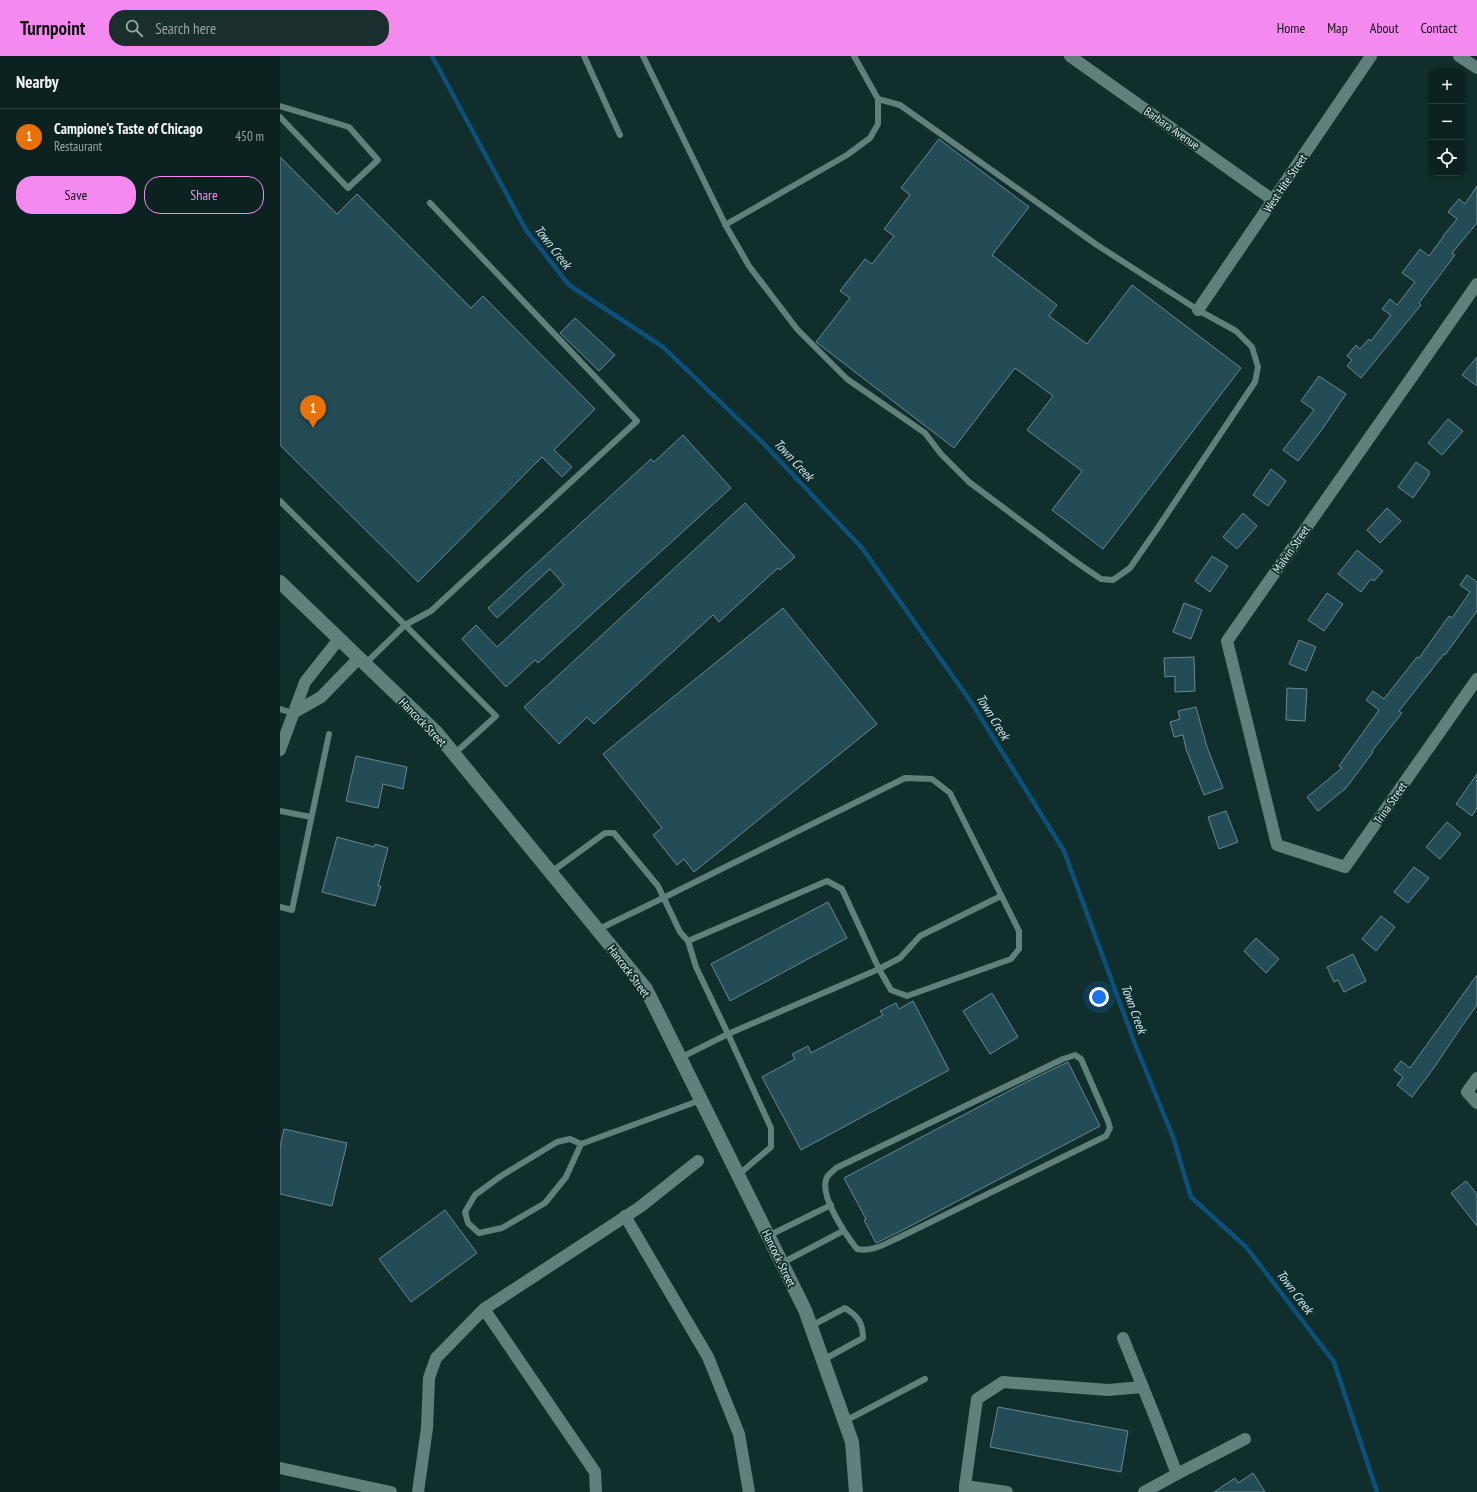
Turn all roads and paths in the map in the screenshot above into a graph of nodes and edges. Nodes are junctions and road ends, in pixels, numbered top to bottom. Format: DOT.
graph roads {
  1 [pos="584,56"];
  2 [pos="643,56"];
  3 [pos="854,56"];
  4 [pos="1070,56"];
  5 [pos="1371,56"];
  6 [pos="1460,56"];
  7 [pos="1477,68"];
  8 [pos="878,99"];
  9 [pos="280,106"];
  10 [pos="280,117"];
  11 [pos="620,135"];
  12 [pos="1273,200"];
  13 [pos="430,203"];
  14 [pos="726,225"];
  15 [pos="1477,284"];
  16 [pos="1198,310"];
  17 [pos="280,501"];
  18 [pos="280,582"];
  19 [pos="405,625"];
  20 [pos="339,639"];
  21 [pos="362,661"];
  22 [pos="1477,679"];
  23 [pos="280,709"];
  24 [pos="293,713"];
  25 [pos="329,734"];
  26 [pos="280,750"];
  27 [pos="454,754"];
  28 [pos="280,811"];
  29 [pos="311,816"];
  30 [pos="1276,845"];
  31 [pos="550,872"];
  32 [pos="1001,896"];
  33 [pos="663,898"];
  34 [pos="280,907"];
  35 [pos="597,930"];
  36 [pos="688,942"];
  37 [pos="879,969"];
  38 [pos="728,1034"];
  39 [pos="680,1058"];
  40 [pos="1477,1078"];
  41 [pos="701,1100"];
  42 [pos="1477,1103"];
  43 [pos="581,1144"];
  44 [pos="698,1161"];
  45 [pos="738,1175"];
  46 [pos="831,1205"];
  47 [pos="625,1216"];
  48 [pos="843,1231"];
  49 [pos="768,1236"];
  50 [pos="782,1263"];
  51 [pos="484,1309"];
  52 [pos="811,1326"];
  53 [pos="1123,1338"];
  54 [pos="823,1360"];
  55 [pos="925,1379"];
  56 [pos="1143,1387"];
  57 [pos="845,1421"];
  58 [pos="1245,1439"];
  59 [pos="280,1468"];
  60 [pos="1176,1474"];
  61 [pos="965,1489"];
  62 [pos="391,1492"];
  63 [pos="418,1492"];
  64 [pos="596,1492"];
  65 [pos="749,1492"];
  66 [pos="856,1492"];
  67 [pos="1007,1492"];
  68 [pos="1144,1492"];
  1 -- 11 [label="lane"];
  2 -- 14 [label="lane"];
  3 -- 8 [label="lane"];
  4 -- 12 [label="street, Barbara Avenue"];
  5 -- 12 [label="street, West Hite Street"];
  6 -- 7 [label="street"];
  8 -- 14 [label="lane"];
  8 -- 16 [label="lane"];
  9 -- 10 [label="lane"];
  12 -- 16 [label="street, West Hite Street"];
  13 -- 19 [label="lane"];
  14 -- 16 [label="lane"];
  15 -- 30 [label="street, Malvin Street"];
  17 -- 19 [label="lane"];
  18 -- 20 [label="street, Hancock Street"];
  19 -- 21 [label="lane"];
  19 -- 27 [label="lane"];
  20 -- 21 [label="street, Hancock Street"];
  20 -- 24 [label="street"];
  21 -- 24 [label="street"];
  21 -- 27 [label="street, Hancock Street"];
  22 -- 30 [label="street, Trina Street"];
  23 -- 24 [label="lane"];
  24 -- 26 [label="street"];
  25 -- 29 [label="lane"];
  27 -- 31 [label="street, Hancock Street"];
  28 -- 29 [label="lane"];
  29 -- 34 [label="lane"];
  31 -- 33 [label="lane"];
  31 -- 35 [label="street, Hancock Street"];
  32 -- 33 [label="lane"];
  32 -- 37 [label="lane"];
  32 -- 37 [label="lane"];
  33 -- 35 [label="lane"];
  33 -- 36 [label="lane"];
  35 -- 39 [label="street, Hancock Street"];
  36 -- 37 [label="lane"];
  36 -- 38 [label="lane"];
  37 -- 38 [label="lane"];
  38 -- 39 [label="lane"];
  38 -- 45 [label="lane"];
  39 -- 41 [label="street, Hancock Street"];
  40 -- 42 [label="street"];
  41 -- 43 [label="lane"];
  41 -- 45 [label="street, Hancock Street"];
  43 -- 43 [label="lane"];
  44 -- 47 [label="street"];
  45 -- 49 [label="street, Hancock Street"];
  46 -- 48 [label="lane"];
  46 -- 48 [label="lane"];
  46 -- 49 [label="lane"];
  47 -- 51 [label="street"];
  47 -- 65 [label="street"];
  48 -- 50 [label="lane"];
  49 -- 50 [label="street, Hancock Street"];
  50 -- 52 [label="street, Hancock Street"];
  51 -- 63 [label="street"];
  51 -- 64 [label="street"];
  52 -- 54 [label="street, Hancock Street"];
  52 -- 54 [label="lane"];
  53 -- 56 [label="street"];
  54 -- 57 [label="street, Hancock Street"];
  55 -- 57 [label="lane"];
  56 -- 60 [label="street"];
  56 -- 61 [label="street"];
  57 -- 66 [label="street, Hancock Street"];
  58 -- 60 [label="street"];
  59 -- 62 [label="street"];
  60 -- 68 [label="street"];
  61 -- 67 [label="street"];
}
